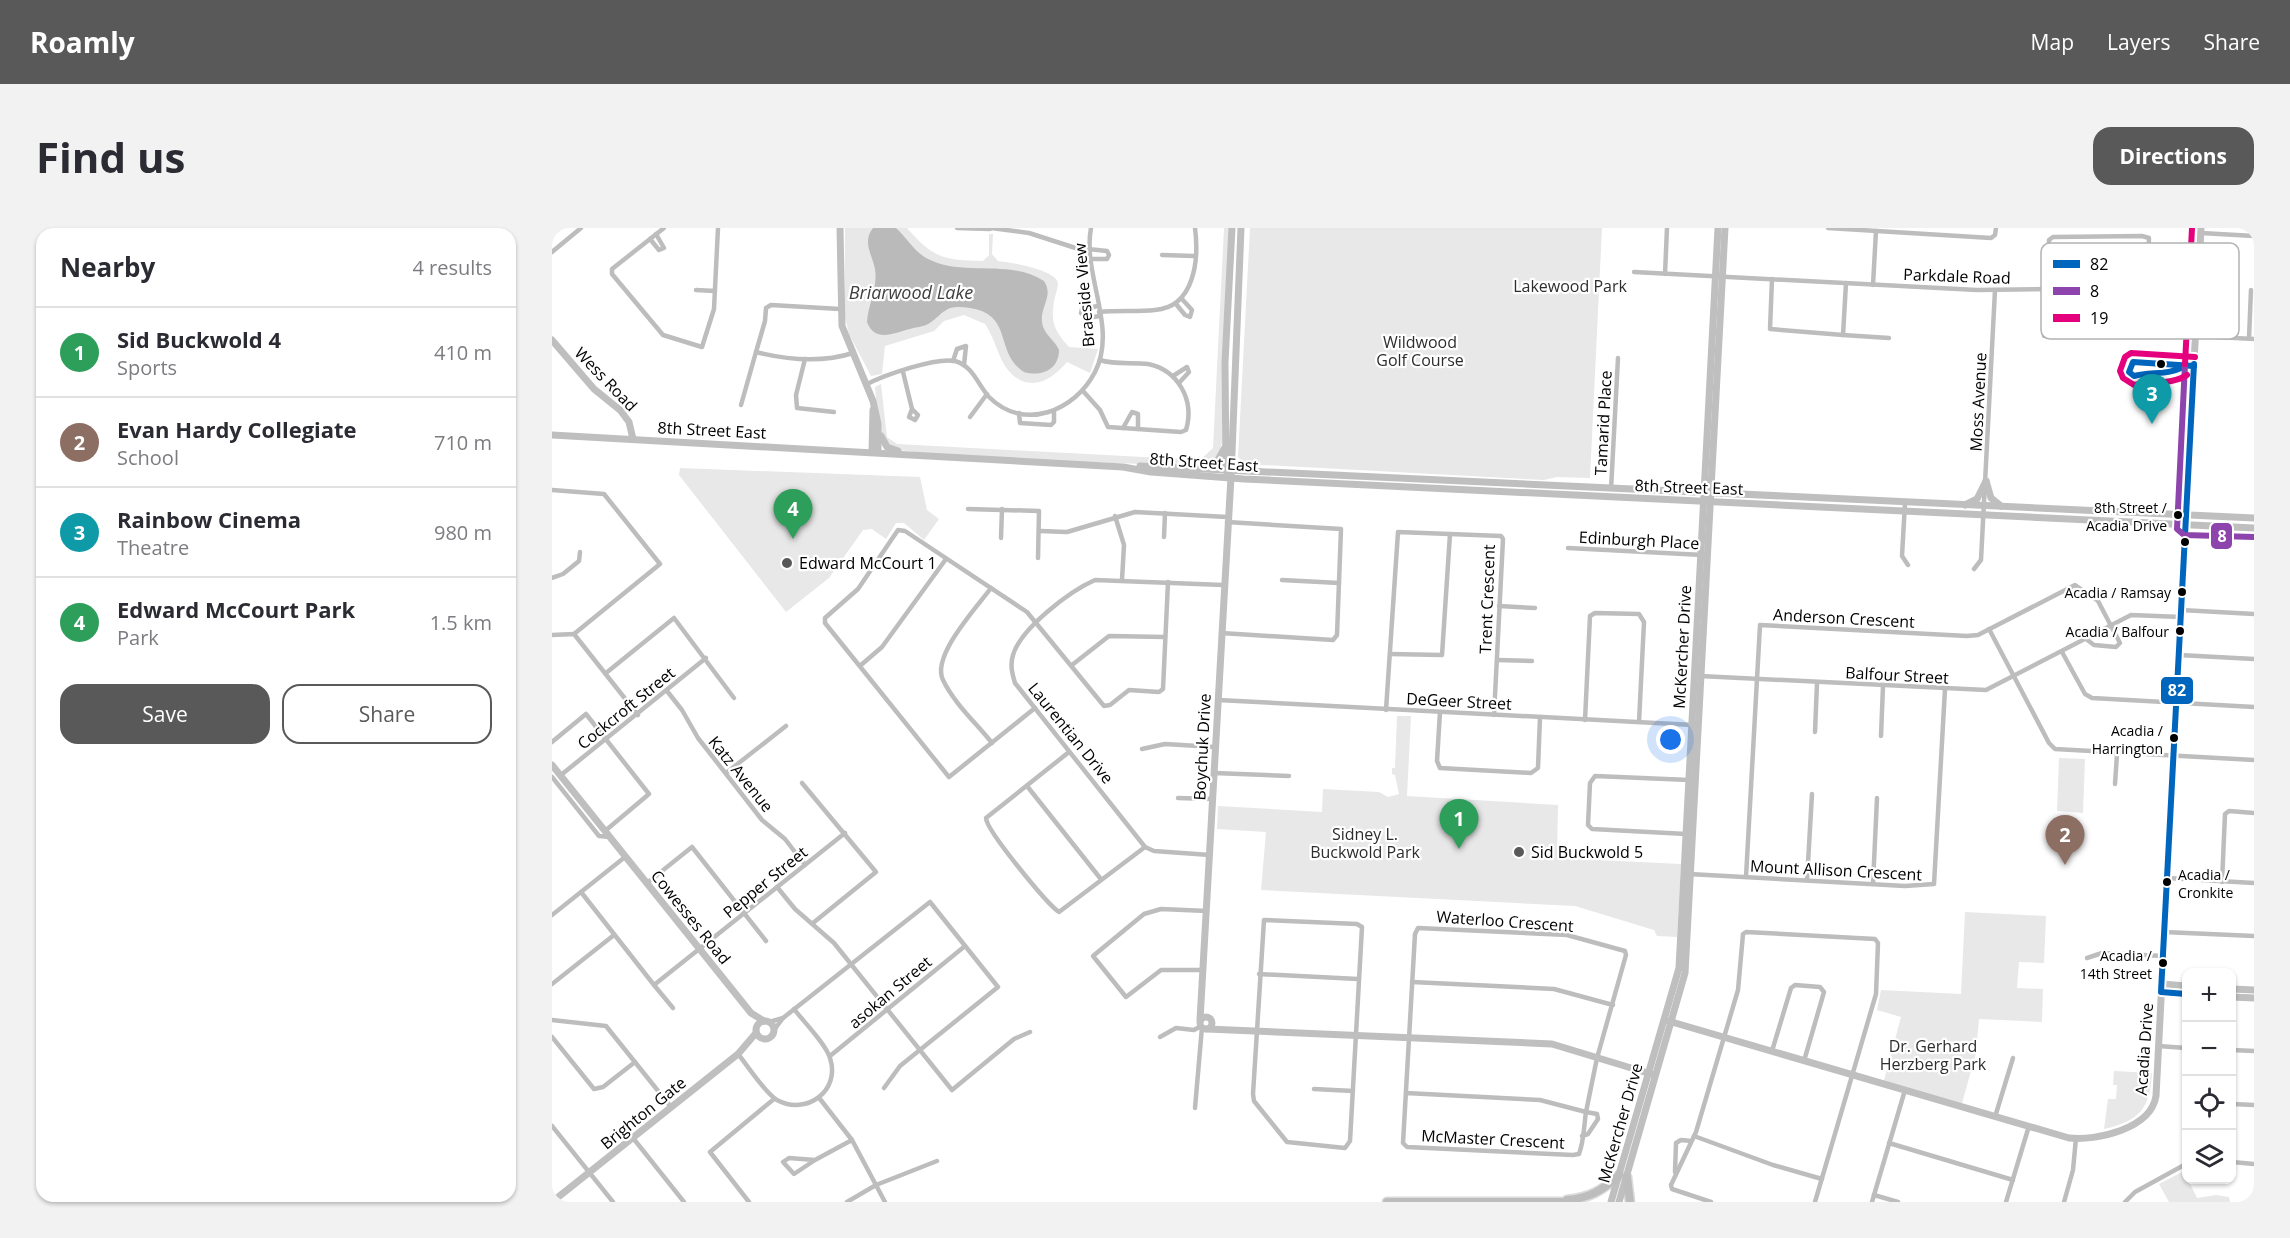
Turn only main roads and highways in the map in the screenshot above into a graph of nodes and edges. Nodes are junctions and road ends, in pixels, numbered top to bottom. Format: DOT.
graph roads {
  1 [pos="840,228"];
  2 [pos="1232,228"];
  3 [pos="1241,228"];
  4 [pos="1718,228"];
  5 [pos="1725,228"];
  6 [pos="1719,276"];
  7 [pos="2196,339"];
  8 [pos="552,340"];
  9 [pos="873,401"];
  10 [pos="878,424"];
  11 [pos="552,435"];
  12 [pos="633,440"];
  13 [pos="1225,447"];
  14 [pos="875,452"];
  15 [pos="915,455"];
  16 [pos="1232,457"];
  17 [pos="1123,467"];
  18 [pos="1203,468"];
  19 [pos="1705,468"];
  20 [pos="1229,473"];
  21 [pos="1713,474"];
  22 [pos="1243,475"];
  23 [pos="1229,493"];
  24 [pos="1685,493"];
  25 [pos="1704,493"];
  26 [pos="1713,493"];
  27 [pos="1747,495"];
  28 [pos="1685,502"];
  29 [pos="1703,502"];
  30 [pos="1730,502"];
  31 [pos="1712,503"];
  32 [pos="1962,505"];
  33 [pos="2003,507"];
  34 [pos="1711,516"];
  35 [pos="2186,517"];
  36 [pos="1703,518"];
  37 [pos="2254,518"];
  38 [pos="2185,526"];
  39 [pos="2254,528"];
  40 [pos="1705,555"];
  41 [pos="1695,725"];
  42 [pos="552,765"];
  43 [pos="1687,874"];
  44 [pos="2182,986"];
  45 [pos="2162,988"];
  46 [pos="2236,988"];
  47 [pos="2254,990"];
  48 [pos="2182,993"];
  49 [pos="2236,997"];
  50 [pos="2254,998"];
  51 [pos="751,1013"];
  52 [pos="1669,1021"];
  53 [pos="766,1022"];
  54 [pos="774,1029"];
  55 [pos="756,1030"];
  56 [pos="762,1039"];
  57 [pos="749,1044"];
  58 [pos="1653,1074"];
  59 [pos="1623,1176"];
  60 [pos="1558,1201"];
  61 [pos="552,1202"];
  62 [pos="1385,1202"];
  63 [pos="1392,1202"];
  64 [pos="1573,1202"];
  65 [pos="1611,1202"];
  66 [pos="1619,1202"];
  67 [pos="1630,1202"];
  1 -- 9 [label="main road"];
  2 -- 13 [label="main road, Boychuk Drive"];
  3 -- 16 [label="main road, Boychuk Drive"];
  4 -- 6 [label="main road, McKercher Drive"];
  5 -- 6 [label="main road, McKercher Drive"];
  6 -- 19 [label="main road, McKercher Drive"];
  6 -- 21 [label="main road, McKercher Drive"];
  7 -- 35 [label="main road, Acadia Drive"];
  8 -- 12 [label="main road, Wess Road"];
  9 -- 10 [label="main road"];
  9 -- 14 [label="main road"];
  10 -- 14 [label="main road"];
  10 -- 15 [label="main road"];
  11 -- 12 [label="main road, 8th Street East"];
  12 -- 14 [label="main road, 8th Street East"];
  13 -- 18 [label="main road"];
  13 -- 20 [label="main road, Boychuk Drive"];
  14 -- 15 [label="main road, 8th Street East"];
  15 -- 17 [label="main road, 8th Street East"];
  16 -- 20 [label="main road, Boychuk Drive"];
  16 -- 22 [label="main road"];
  17 -- 18 [label="main road, 8th Street East"];
  17 -- 20 [label="main road, 8th Street East"];
  18 -- 20 [label="main road, 8th Street East"];
  19 -- 24 [label="main road"];
  19 -- 25 [label="main road, McKercher Drive"];
  20 -- 22 [label="main road, 8th Street East"];
  20 -- 23 [label="main road, Boychuk Drive"];
  21 -- 26 [label="main road, McKercher Drive"];
  21 -- 27 [label="main road"];
  22 -- 23 [label="main road"];
  22 -- 24 [label="main road, 8th Street East"];
  22 -- 28 [label="main road, 8th Street East"];
  23 -- 58 [label="main road, Boychuk Drive"];
  24 -- 25 [label="main road, 8th Street East"];
  25 -- 26 [label="main road, 8th Street East"];
  25 -- 29 [label="main road, McKercher Drive"];
  26 -- 27 [label="main road, 8th Street East"];
  26 -- 31 [label="main road, McKercher Drive"];
  27 -- 32 [label="main road, 8th Street East"];
  28 -- 29 [label="main road, 8th Street East"];
  28 -- 36 [label="main road"];
  29 -- 31 [label="main road, 8th Street East"];
  29 -- 36 [label="main road, McKercher Drive"];
  30 -- 31 [label="main road, 8th Street East"];
  30 -- 34 [label="main road"];
  30 -- 38 [label="main road, 8th Street East"];
  31 -- 34 [label="main road, McKercher Drive"];
  32 -- 33 [label="main road, 8th Street East"];
  32 -- 33 [label="main road"];
  33 -- 35 [label="main road, 8th Street East"];
  34 -- 40 [label="main road, McKercher Drive"];
  35 -- 37 [label="main road, 8th Street East"];
  35 -- 38 [label="main road, Acadia Drive"];
  36 -- 40 [label="main road, McKercher Drive"];
  38 -- 39 [label="main road, 8th Street East"];
  38 -- 45 [label="main road, Acadia Drive"];
  40 -- 41 [label="main road, McKercher Drive"];
  41 -- 43 [label="main road, McKercher Drive"];
  41 -- 43 [label="main road, McKercher Drive"];
  42 -- 51 [label="main road, Cowesses Road"];
  43 -- 52 [label="main road, McKercher Drive"];
  44 -- 45 [label="main road"];
  45 -- 48 [label="main road"];
  45 -- 52 [label="main road, Acadia Drive"];
  46 -- 47 [label="main road"];
  49 -- 50 [label="main road"];
  51 -- 53 [label="main road, Cowesses Road"];
  51 -- 55 [label="main road, Cowesses Road"];
  52 -- 58 [label="main road, McKercher Drive"];
  53 -- 54 [label="main road, Cowesses Road"];
  53 -- 55 [label="main road"];
  54 -- 56 [label="main road, Brighton Gate"];
  55 -- 56 [label="main road"];
  55 -- 57 [label="main road, Brighton Gate"];
  56 -- 57 [label="main road, Brighton Gate"];
  57 -- 61 [label="main road, Brighton Gate"];
  58 -- 59 [label="main road, McKercher Drive"];
  59 -- 60 [label="highway"];
  59 -- 65 [label="main road, McKercher Drive"];
  59 -- 66 [label="main road, McKercher Drive"];
  59 -- 67 [label="highway"];
  60 -- 62 [label="highway"];
  60 -- 64 [label="highway"];
  62 -- 63 [label="highway"];
}
